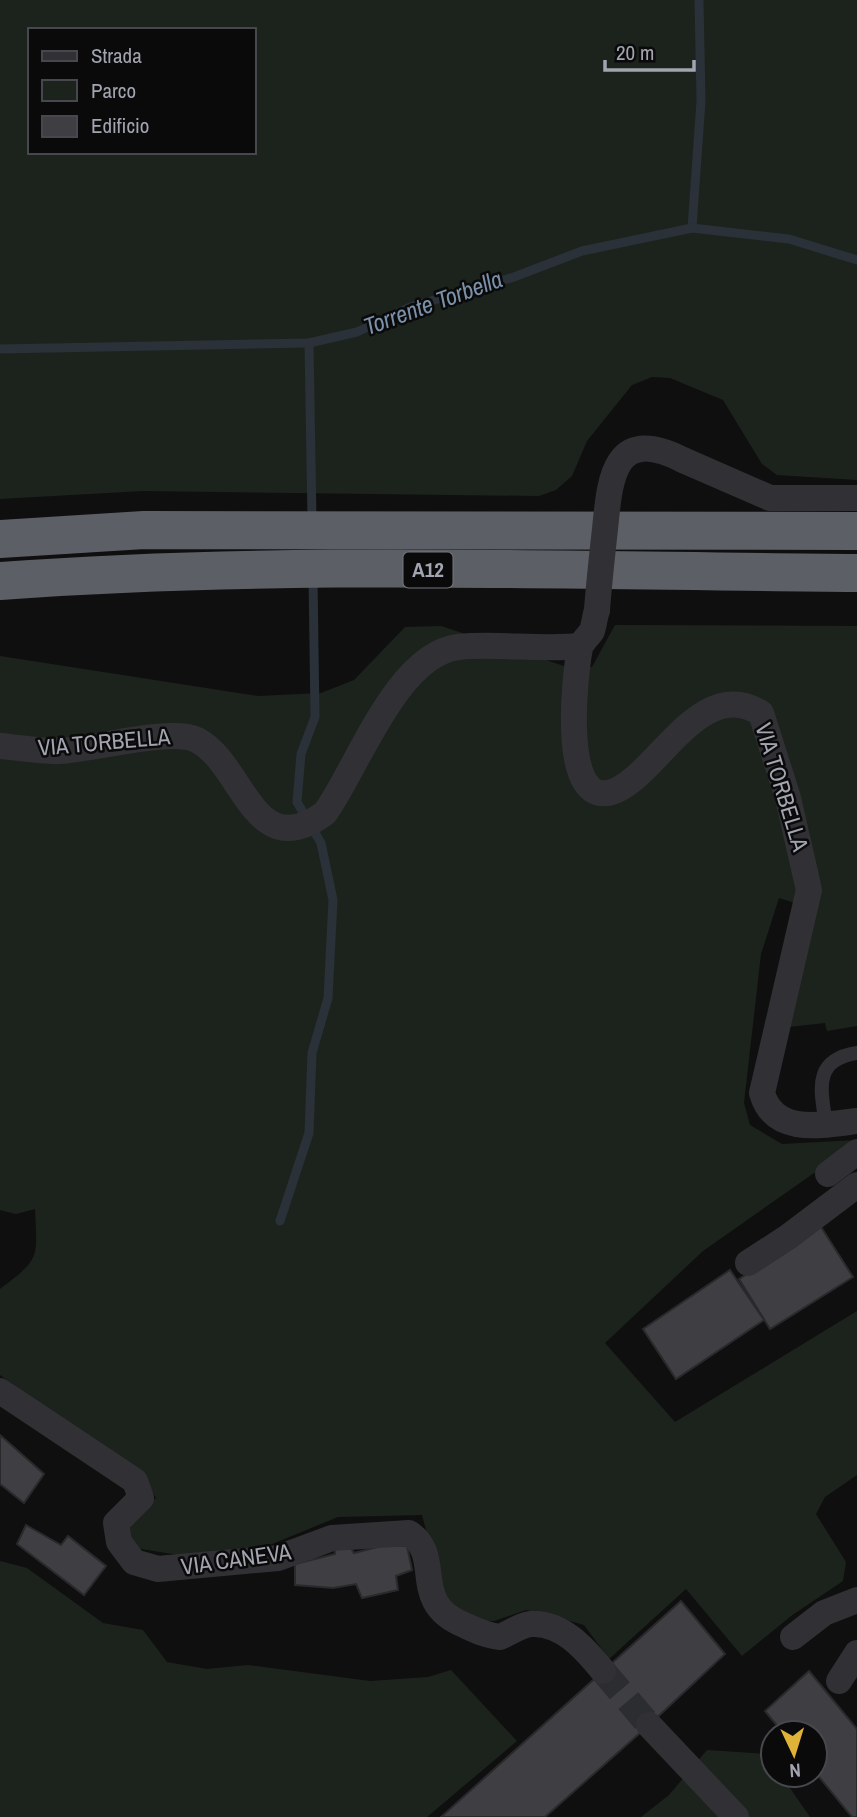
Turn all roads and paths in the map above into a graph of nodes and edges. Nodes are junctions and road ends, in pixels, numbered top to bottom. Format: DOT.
graph roads {
  1 [pos="857,498"];
  2 [pos="857,531"];
  3 [pos="0,539"];
  4 [pos="857,573"];
  5 [pos="0,581"];
  6 [pos="580,646"];
  7 [pos="0,746"];
  8 [pos="857,1053"];
  9 [pos="857,1121"];
  10 [pos="826,1125"];
  11 [pos="857,1152"];
  12 [pos="828,1174"];
  13 [pos="857,1185"];
  14 [pos="748,1262"];
  15 [pos="0,1391"];
  16 [pos="857,1600"];
  17 [pos="793,1637"];
  18 [pos="857,1653"];
  19 [pos="603,1671"];
  20 [pos="839,1681"];
  21 [pos="649,1725"];
  22 [pos="736,1817"];
  1 -- 6 [label="street, VIA TORBELLA, bridge"];
  2 -- 3 [label="highway, A12"];
  4 -- 5 [label="highway, A12"];
  6 -- 7 [label="street, VIA TORBELLA"];
  6 -- 10 [label="street, VIA TORBELLA"];
  8 -- 10 [label="lane"];
  9 -- 10 [label="street, VIA TORBELLA"];
  11 -- 12 [label="street"];
  13 -- 14 [label="street"];
  15 -- 19 [label="street, VIA CANEVA"];
  16 -- 17 [label="street"];
  18 -- 20 [label="street"];
  21 -- 22 [label="street"];
}
